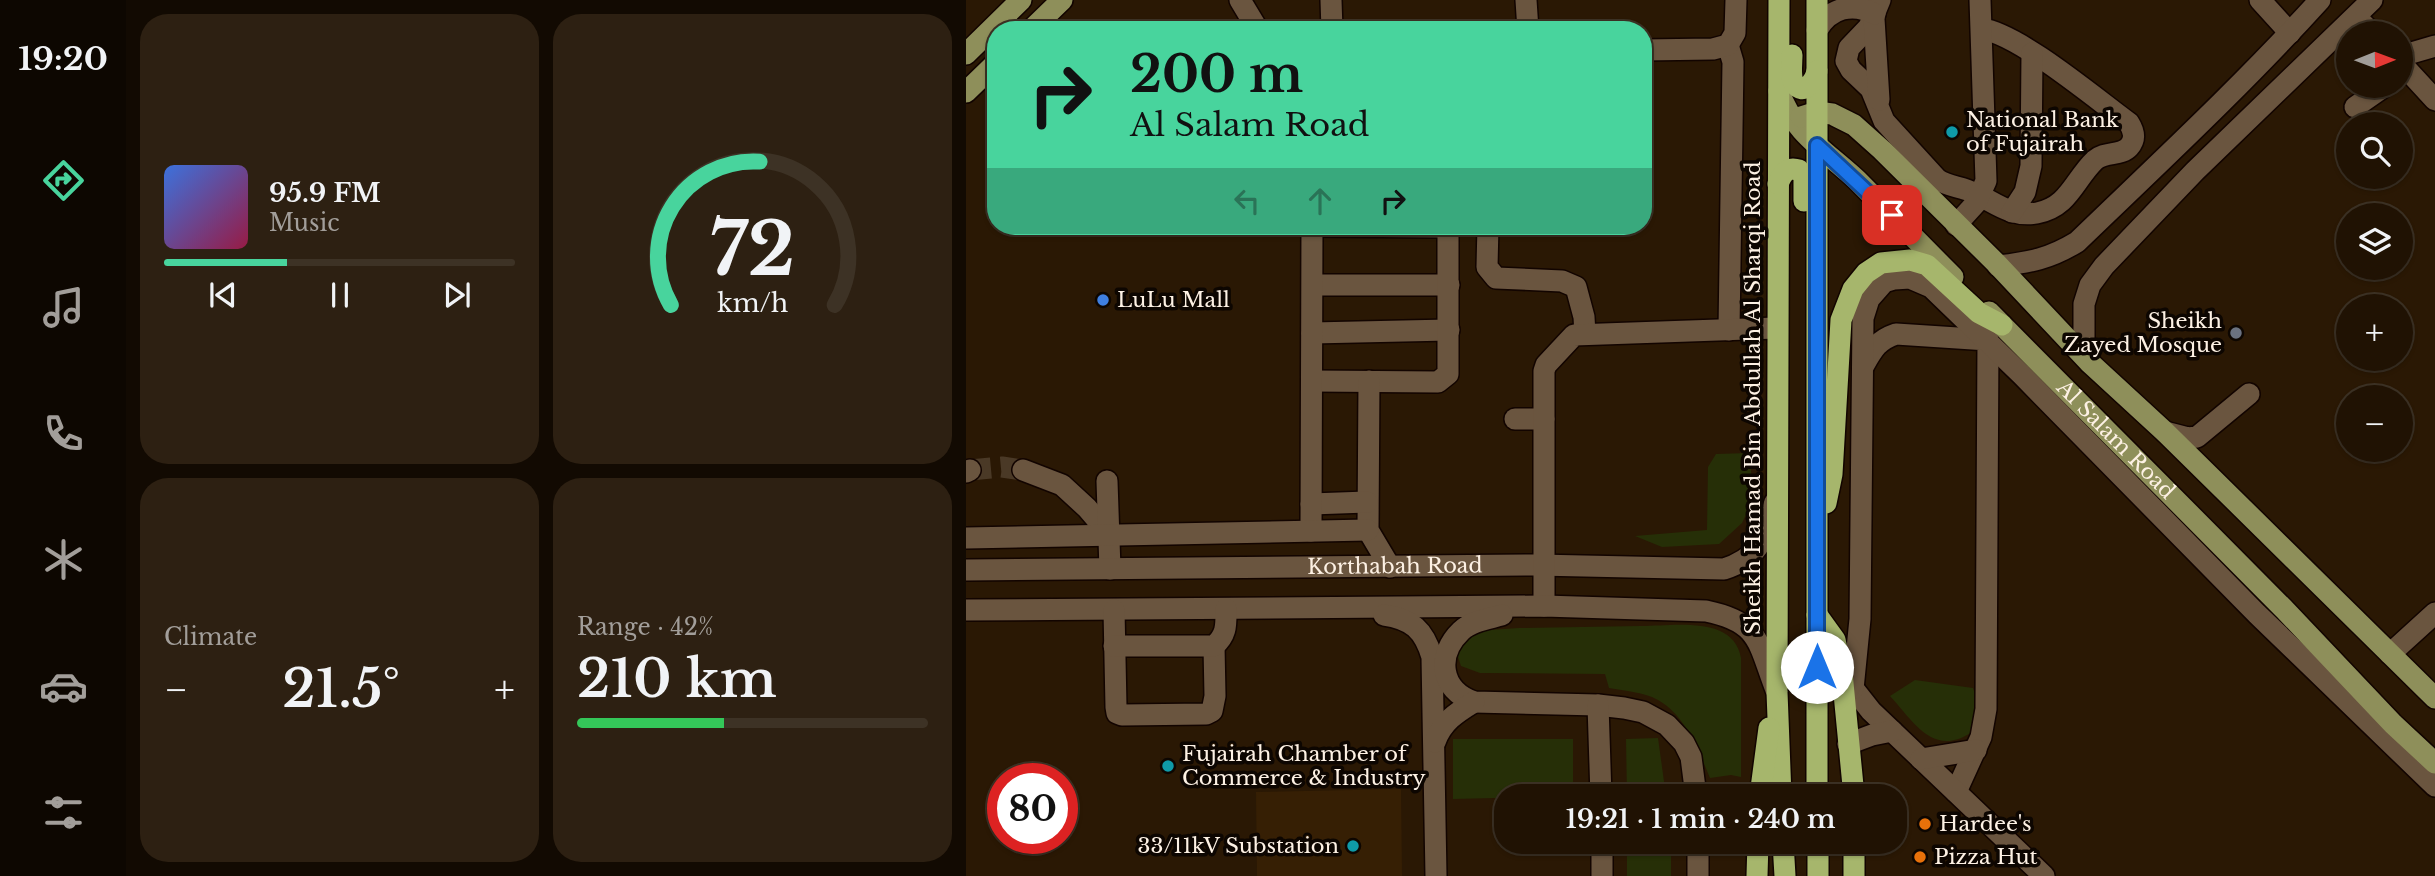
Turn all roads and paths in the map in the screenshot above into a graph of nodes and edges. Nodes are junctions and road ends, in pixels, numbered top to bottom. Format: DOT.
graph roads {
  1 [pos="1003,0"];
  2 [pos="1021,0"];
  3 [pos="1062,0"];
  4 [pos="1240,0"];
  5 [pos="1331,0"];
  6 [pos="1526,0"];
  7 [pos="1736,0"];
  8 [pos="1779,0"];
  9 [pos="1792,0"];
  10 [pos="1817,0"];
  11 [pos="1980,0"];
  12 [pos="2260,0"];
  13 [pos="2320,0"];
  14 [pos="2372,0"];
  15 [pos="1876,11"];
  16 [pos="2356,17"];
  17 [pos="1000,21"];
  18 [pos="1040,21"];
  19 [pos="1253,21"];
  20 [pos="1330,21"];
  21 [pos="1527,21"];
  22 [pos="2360,21"];
  23 [pos="1982,29"];
  24 [pos="1817,30"];
  25 [pos="987,33"];
  26 [pos="2290,33"];
  27 [pos="966,35"];
  28 [pos="1728,45"];
  29 [pos="2435,46"];
  30 [pos="1652,50"];
  31 [pos="2032,53"];
  32 [pos="966,54"];
  33 [pos="2413,60"];
  34 [pos="1817,71"];
  35 [pos="987,72"];
  36 [pos="2413,77"];
  37 [pos="1779,91"];
  38 [pos="966,92"];
  39 [pos="2368,98"];
  40 [pos="2435,100"];
  41 [pos="2356,107"];
  42 [pos="1817,112"];
  43 [pos="1880,115"];
  44 [pos="1794,122"];
  45 [pos="2189,134"];
  46 [pos="1817,145"];
  47 [pos="1778,147"];
  48 [pos="2204,163"];
  49 [pos="1777,184"];
  50 [pos="1981,197"];
  51 [pos="2012,212"];
  52 [pos="1956,225"];
  53 [pos="1312,235"];
  54 [pos="1448,235"];
  55 [pos="1488,235"];
  56 [pos="1998,266"];
  57 [pos="1313,285"];
  58 [pos="1449,285"];
  59 [pos="1776,328"];
  60 [pos="1449,330"];
  61 [pos="1729,330"];
  62 [pos="1312,333"];
  63 [pos="1995,333"];
  64 [pos="1584,334"];
  65 [pos="2090,363"];
  66 [pos="1864,365"];
  67 [pos="1312,381"];
  68 [pos="1369,382"];
  69 [pos="2249,394"];
  70 [pos="1515,419"];
  71 [pos="1544,419"];
  72 [pos="2165,432"];
  73 [pos="1023,470"];
  74 [pos="1107,481"];
  75 [pos="1778,493"];
  76 [pos="1816,500"];
  77 [pos="1367,502"];
  78 [pos="1311,504"];
  79 [pos="1368,530"];
  80 [pos="1311,531"];
  81 [pos="1110,535"];
  82 [pos="966,538"];
  83 [pos="1816,560"];
  84 [pos="1544,565"];
  85 [pos="1390,567"];
  86 [pos="1110,569"];
  87 [pos="966,570"];
  88 [pos="1539,607"];
  89 [pos="1344,608"];
  90 [pos="1226,609"];
  91 [pos="2284,609"];
  92 [pos="966,610"];
  93 [pos="1114,610"];
  94 [pos="2435,613"];
  95 [pos="2257,614"];
  96 [pos="1817,615"];
  97 [pos="1114,646"];
  98 [pos="1214,646"];
  99 [pos="2390,654"];
  100 [pos="1848,681"];
  101 [pos="1777,692"];
  102 [pos="2435,698"];
  103 [pos="1474,702"];
  104 [pos="1598,705"];
  105 [pos="1892,731"];
  106 [pos="1848,744"];
  107 [pos="1434,745"];
  108 [pos="1976,750"];
  109 [pos="1921,759"];
  110 [pos="2435,763"];
  111 [pos="1601,784"];
  112 [pos="1694,784"];
  113 [pos="1762,784"];
  114 [pos="1781,784"];
  115 [pos="1817,784"];
  116 [pos="1853,784"];
  117 [pos="2435,786"];
  118 [pos="1956,792"];
  119 [pos="1602,854"];
  120 [pos="1698,854"];
  121 [pos="1758,854"];
  122 [pos="1783,854"];
  123 [pos="1818,854"];
  124 [pos="1854,854"];
  125 [pos="2036,873"];
  126 [pos="1436,876"];
  127 [pos="1602,876"];
  128 [pos="1698,876"];
  129 [pos="1757,876"];
  130 [pos="1784,876"];
  131 [pos="1818,876"];
  132 [pos="1854,876"];
  1 -- 27 [label="main road"];
  2 -- 17 [label="main road"];
  3 -- 18 [label="main road"];
  4 -- 19 [label="street"];
  5 -- 20 [label="street"];
  6 -- 21 [label="street"];
  7 -- 28 [label="street"];
  8 -- 37 [label="highway, Sheikh Hamad Bin Abdullah Al Sharqi Road"];
  9 -- 34 [label="highway"];
  10 -- 24 [label="highway"];
  11 -- 23 [label="street"];
  12 -- 26 [label="street"];
  13 -- 26 [label="street"];
  14 -- 16 [label="street"];
  15 -- 24 [label="street"];
  15 -- 43 [label="street"];
  15 -- 43 [label="street"];
  16 -- 22 [label="street"];
  16 -- 48 [label="street"];
  23 -- 31 [label="street"];
  23 -- 50 [label="street"];
  24 -- 34 [label="highway"];
  25 -- 32 [label="main road"];
  26 -- 45 [label="street"];
  28 -- 30 [label="street"];
  28 -- 61 [label="street"];
  29 -- 33 [label="street"];
  31 -- 51 [label="street"];
  31 -- 51 [label="street"];
  34 -- 42 [label="highway"];
  35 -- 38 [label="main road"];
  36 -- 40 [label="street"];
  37 -- 44 [label="main road, Al Salam Road"];
  37 -- 47 [label="highway, Sheikh Hamad Bin Abdullah Al Sharqi Road"];
  39 -- 41 [label="street"];
  42 -- 44 [label="main road"];
  42 -- 46 [label="highway"];
  42 -- 52 [label="main road, Al Salam Road"];
  43 -- 50 [label="street"];
  44 -- 46 [label="main road, Al Salam Road"];
  44 -- 47 [label="main road"];
  45 -- 48 [label="street"];
  45 -- 56 [label="street"];
  46 -- 63 [label="main road, Al Salam Road"];
  46 -- 76 [label="highway"];
  47 -- 49 [label="highway, Sheikh Hamad Bin Abdullah Al Sharqi Road"];
  48 -- 65 [label="street"];
  49 -- 59 [label="highway, Sheikh Hamad Bin Abdullah Al Sharqi Road"];
  49 -- 76 [label="highway"];
  50 -- 51 [label="street"];
  50 -- 52 [label="street"];
  52 -- 56 [label="main road, Al Salam Road"];
  53 -- 57 [label="street"];
  54 -- 58 [label="street"];
  55 -- 64 [label="street"];
  56 -- 65 [label="main road, Al Salam Road"];
  57 -- 58 [label="street"];
  57 -- 62 [label="street"];
  58 -- 60 [label="street"];
  59 -- 61 [label="street"];
  59 -- 75 [label="highway, Sheikh Hamad Bin Abdullah Al Sharqi Road"];
  60 -- 62 [label="street"];
  60 -- 68 [label="street"];
  61 -- 64 [label="street"];
  62 -- 67 [label="street"];
  63 -- 66 [label="street"];
  63 -- 66 [label="street"];
  63 -- 83 [label="highway"];
  63 -- 91 [label="main road, Al Salam Road"];
  63 -- 95 [label="street"];
  63 -- 108 [label="street"];
  64 -- 71 [label="street"];
  65 -- 72 [label="main road, Al Salam Road"];
  66 -- 100 [label="street"];
  67 -- 68 [label="street"];
  67 -- 78 [label="street"];
  68 -- 77 [label="street"];
  69 -- 72 [label="street"];
  70 -- 71 [label="street"];
  71 -- 84 [label="street"];
  72 -- 99 [label="main road, Al Salam Road"];
  73 -- 81 [label="street"];
  74 -- 81 [label="street"];
  75 -- 84 [label="street, Korthabah Road"];
  75 -- 101 [label="highway, Sheikh Hamad Bin Abdullah Al Sharqi Road"];
  76 -- 83 [label="highway"];
  77 -- 78 [label="street"];
  77 -- 79 [label="street"];
  78 -- 80 [label="street"];
  79 -- 80 [label="street"];
  79 -- 85 [label="street"];
  80 -- 81 [label="street"];
  81 -- 82 [label="street"];
  81 -- 86 [label="street"];
  83 -- 96 [label="highway"];
  84 -- 85 [label="street, Korthabah Road"];
  84 -- 88 [label="street"];
  85 -- 86 [label="street, Korthabah Road"];
  86 -- 87 [label="street, Korthabah Road"];
  88 -- 89 [label="street, Korthabah Road"];
  88 -- 101 [label="street, Korthabah Road"];
  88 -- 103 [label="street"];
  89 -- 90 [label="street, Korthabah Road"];
  89 -- 107 [label="street"];
  90 -- 93 [label="street, Korthabah Road"];
  90 -- 98 [label="street"];
  91 -- 95 [label="street"];
  91 -- 110 [label="main road, Al Salam Road"];
  92 -- 93 [label="street, Korthabah Road"];
  93 -- 97 [label="street"];
  94 -- 99 [label="street"];
  95 -- 117 [label="street"];
  96 -- 100 [label="highway"];
  96 -- 115 [label="highway"];
  97 -- 98 [label="street"];
  97 -- 98 [label="street"];
  99 -- 102 [label="main road, Al Salam Road"];
  100 -- 105 [label="street"];
  100 -- 106 [label="highway"];
  101 -- 113 [label="highway"];
  101 -- 114 [label="highway, Sheikh Hamad Bin Abdullah Al Sharqi Road"];
  103 -- 104 [label="street"];
  103 -- 107 [label="street"];
  104 -- 111 [label="street"];
  104 -- 112 [label="street"];
  105 -- 106 [label="street"];
  105 -- 109 [label="street"];
  106 -- 116 [label="highway"];
  107 -- 126 [label="street"];
  108 -- 109 [label="street"];
  108 -- 118 [label="street"];
  109 -- 118 [label="street"];
  118 -- 125 [label="street"];
  119 -- 127 [label="street"];
  120 -- 128 [label="street"];
  121 -- 129 [label="highway"];
  122 -- 130 [label="highway"];
  123 -- 131 [label="highway"];
  124 -- 132 [label="highway"];
}
